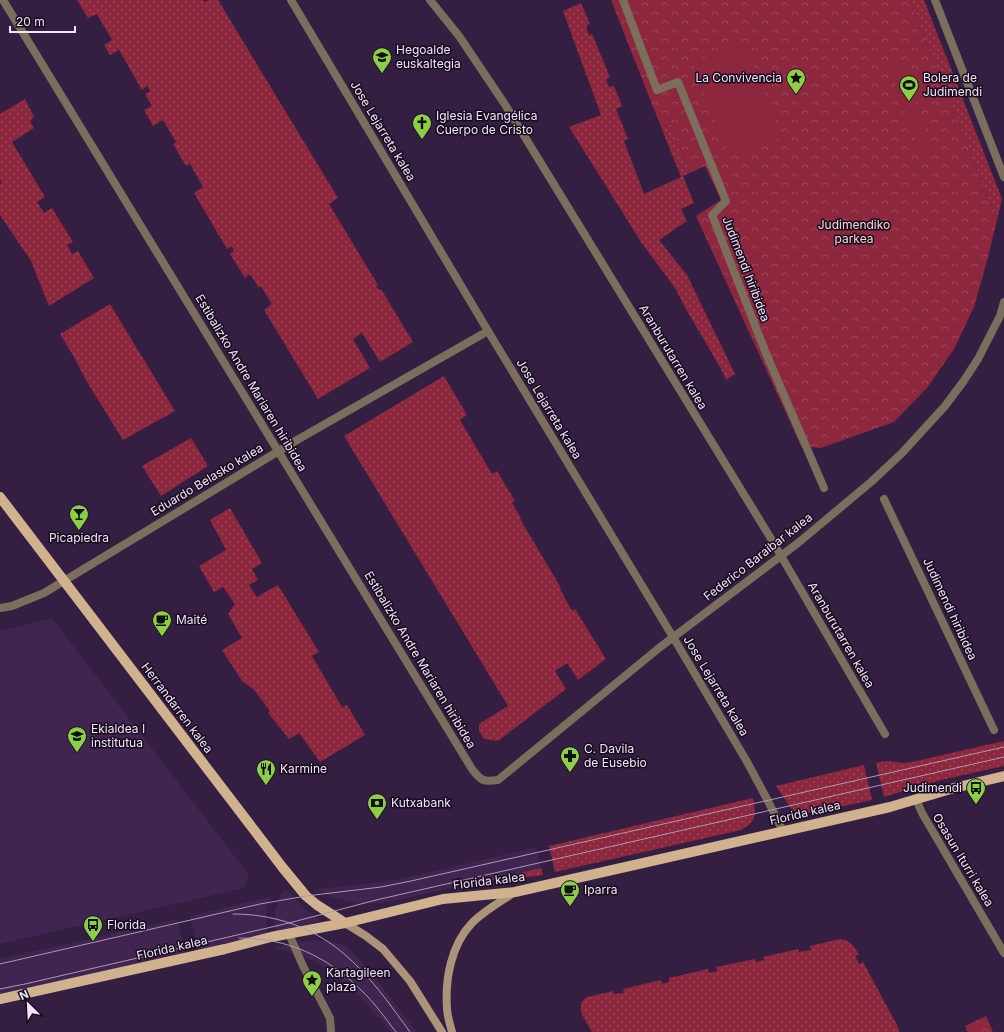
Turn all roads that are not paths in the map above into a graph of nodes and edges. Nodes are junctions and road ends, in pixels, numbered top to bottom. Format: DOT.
graph roads {
  1 [pos="3,0"];
  2 [pos="292,0"];
  3 [pos="430,0"];
  4 [pos="623,0"];
  5 [pos="936,0"];
  6 [pos="1004,177"];
  7 [pos="1004,302"];
  8 [pos="488,331"];
  9 [pos="279,450"];
  10 [pos="824,488"];
  11 [pos="0,497"];
  12 [pos="884,499"];
  13 [pos="781,556"];
  14 [pos="64,581"];
  15 [pos="0,608"];
  16 [pos="673,637"];
  17 [pos="994,730"];
  18 [pos="885,734"];
  19 [pos="1004,776"];
  20 [pos="479,778"];
  21 [pos="916,799"];
  22 [pos="783,831"];
  23 [pos="515,892"];
  24 [pos="345,923"];
  25 [pos="289,934"];
  26 [pos="1004,953"];
  27 [pos="0,999"];
  28 [pos="331,1032"];
  29 [pos="442,1032"];
  30 [pos="452,1032"];
  1 -- 9 [label="street, Estibalizko Andre Mariaren hiribidea"];
  2 -- 8 [label="street, Jose Lejarreta kalea"];
  3 -- 13 [label="street, Aranburutarren kalea"];
  4 -- 10 [label="street, Judimendi hiribidea"];
  5 -- 6 [label="street"];
  7 -- 13 [label="street, Federico Baraibar kalea"];
  8 -- 9 [label="street, Eduardo Belasko kalea"];
  8 -- 16 [label="street, Jose Lejarreta kalea"];
  9 -- 14 [label="street, Eduardo Belasko kalea"];
  9 -- 20 [label="street, Estibalizko Andre Mariaren hiribidea"];
  11 -- 14 [label="main road, Herrandarren kalea"];
  12 -- 17 [label="street, Judimendi hiribidea"];
  13 -- 16 [label="street, Federico Baraibar kalea"];
  13 -- 18 [label="street, Aranburutarren kalea"];
  14 -- 15 [label="street, Eduardo Belasko kalea"];
  14 -- 24 [label="main road, Herrandarren kalea"];
  16 -- 20 [label="street, Federico Baraibar kalea"];
  16 -- 22 [label="street, Jose Lejarreta kalea"];
  19 -- 21 [label="main road, Florida kalea"];
  21 -- 22 [label="main road, Florida kalea"];
  21 -- 26 [label="street, Osasun Iturri kalea"];
  22 -- 23 [label="main road, Florida kalea"];
  23 -- 24 [label="main road, Florida kalea"];
  23 -- 30 [label="main road"];
  24 -- 25 [label="main road, Florida kalea"];
  24 -- 29 [label="main road"];
  25 -- 27 [label="main road, Florida kalea"];
  25 -- 28 [label="street"];
}
